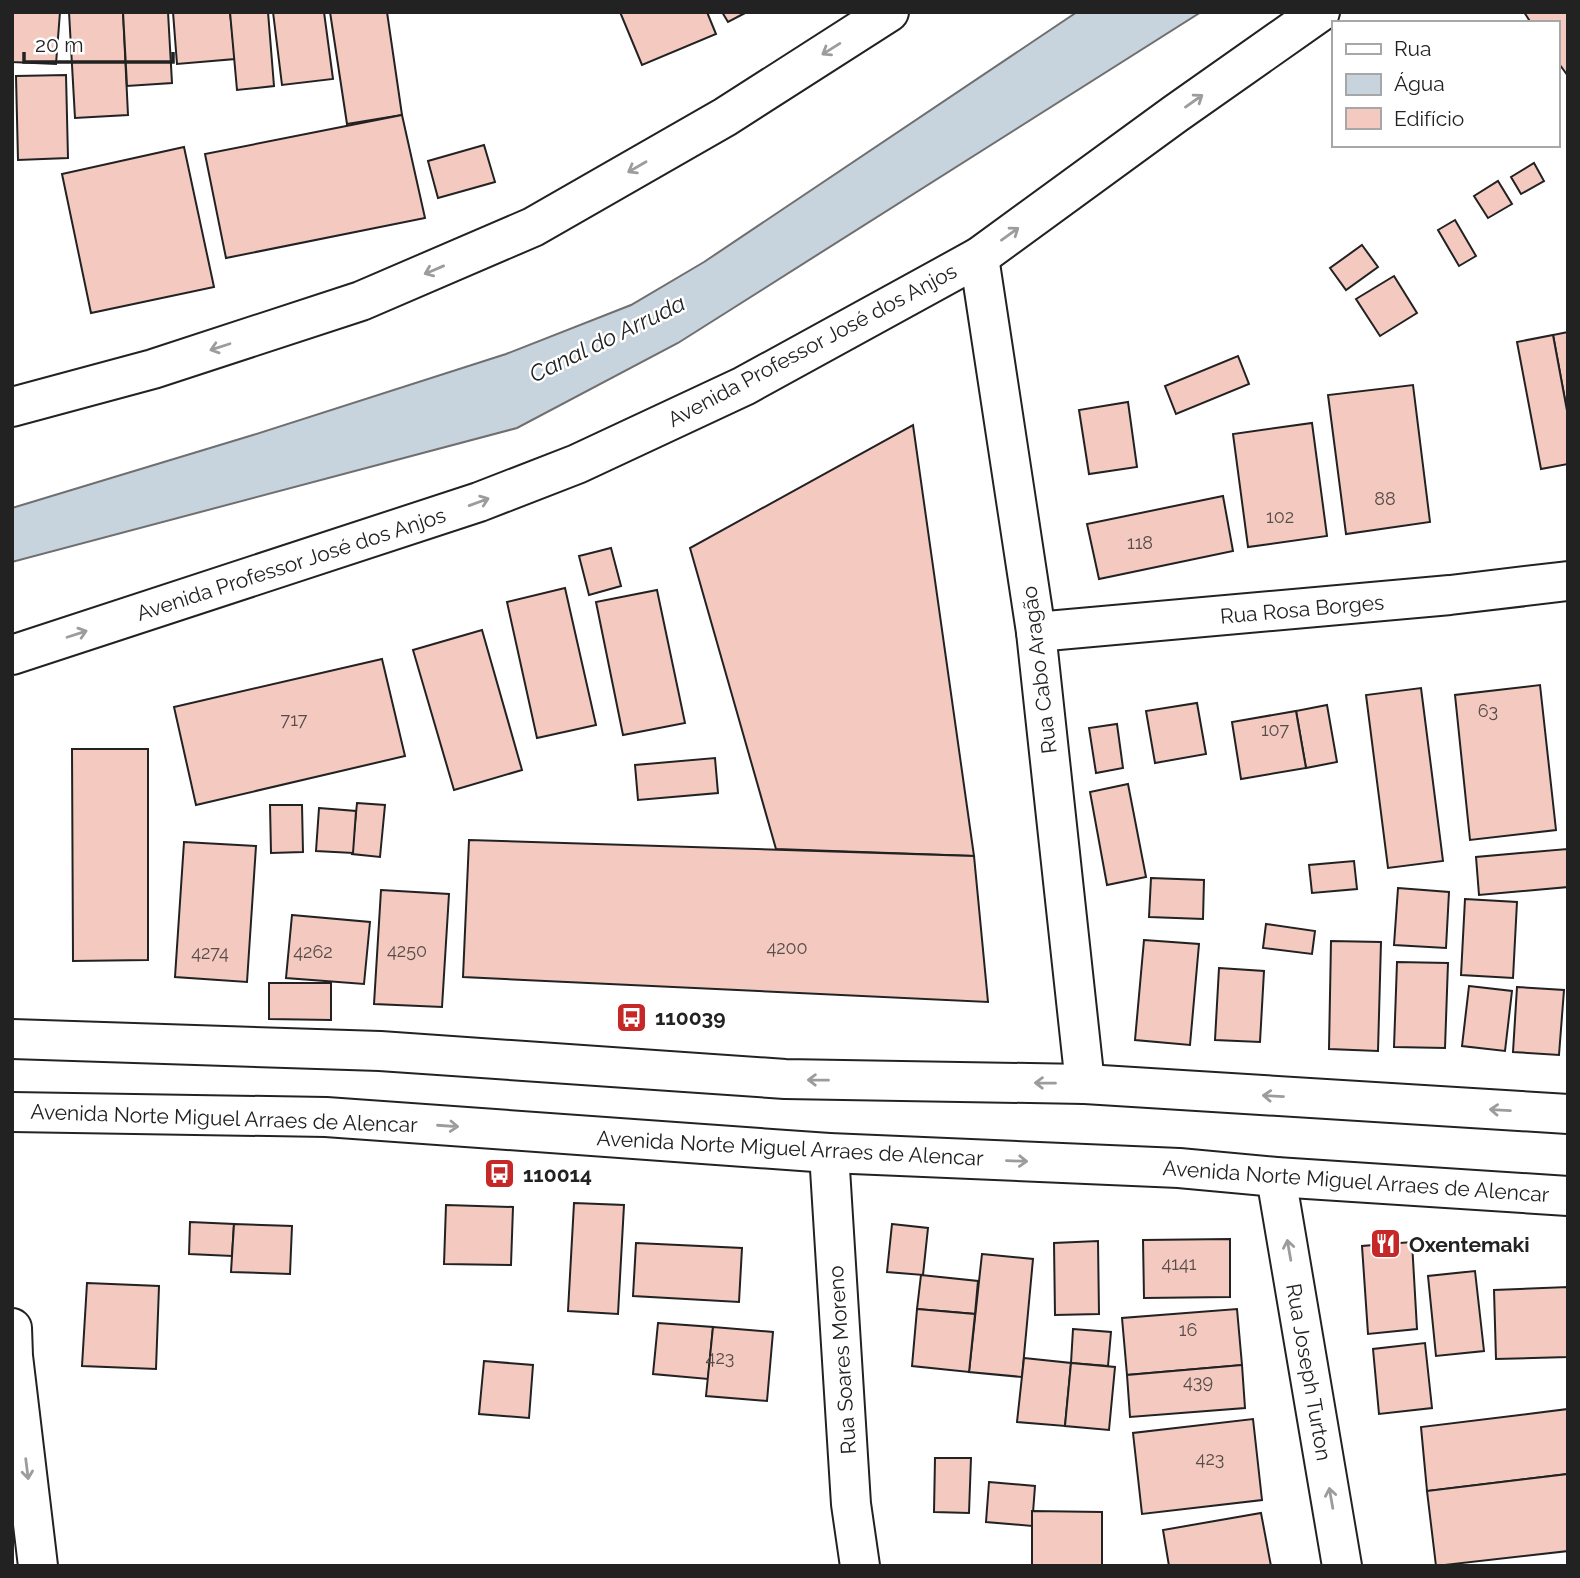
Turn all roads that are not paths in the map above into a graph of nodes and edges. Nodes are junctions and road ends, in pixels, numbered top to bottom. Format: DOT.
graph roads {
  1 [pos="889,12"];
  2 [pos="1320,12"];
  3 [pos="979,257"];
  4 [pos="12,407"];
  5 [pos="1568,581"];
  6 [pos="1036,632"];
  7 [pos="12,655"];
  8 [pos="12,1039"];
  9 [pos="1085,1084"];
  10 [pos="12,1112"];
  11 [pos="1568,1114"];
  12 [pos="829,1153"];
  13 [pos="1276,1177"];
  14 [pos="1568,1195"];
  15 [pos="12,1328"];
  16 [pos="38,1566"];
  17 [pos="860,1566"];
  18 [pos="1342,1566"];
  1 -- 4 [label="main road, one-way"];
  3 -- 2 [label="main road, Avenida Professor José dos Anjos, one-way"];
  3 -- 6 [label="main road, Rua Cabo Aragão"];
  7 -- 3 [label="main road, Avenida Professor José dos Anjos, one-way"];
  5 -- 6 [label="main road, Rua Rosa Borges"];
  6 -- 9 [label="main road, Rua Cabo Aragão"];
  9 -- 8 [label="main road, one-way"];
  11 -- 9 [label="main road, one-way"];
  10 -- 12 [label="main road, Avenida Norte Miguel Arraes de Alencar, one-way"];
  12 -- 13 [label="main road, Avenida Norte Miguel Arraes de Alencar, one-way"];
  12 -- 17 [label="main road, Rua Soares Moreno"];
  13 -- 14 [label="main road, Avenida Norte Miguel Arraes de Alencar"];
  18 -- 13 [label="main road, Rua Joseph Turton, one-way"];
  15 -- 16 [label="main road, one-way"];
}
